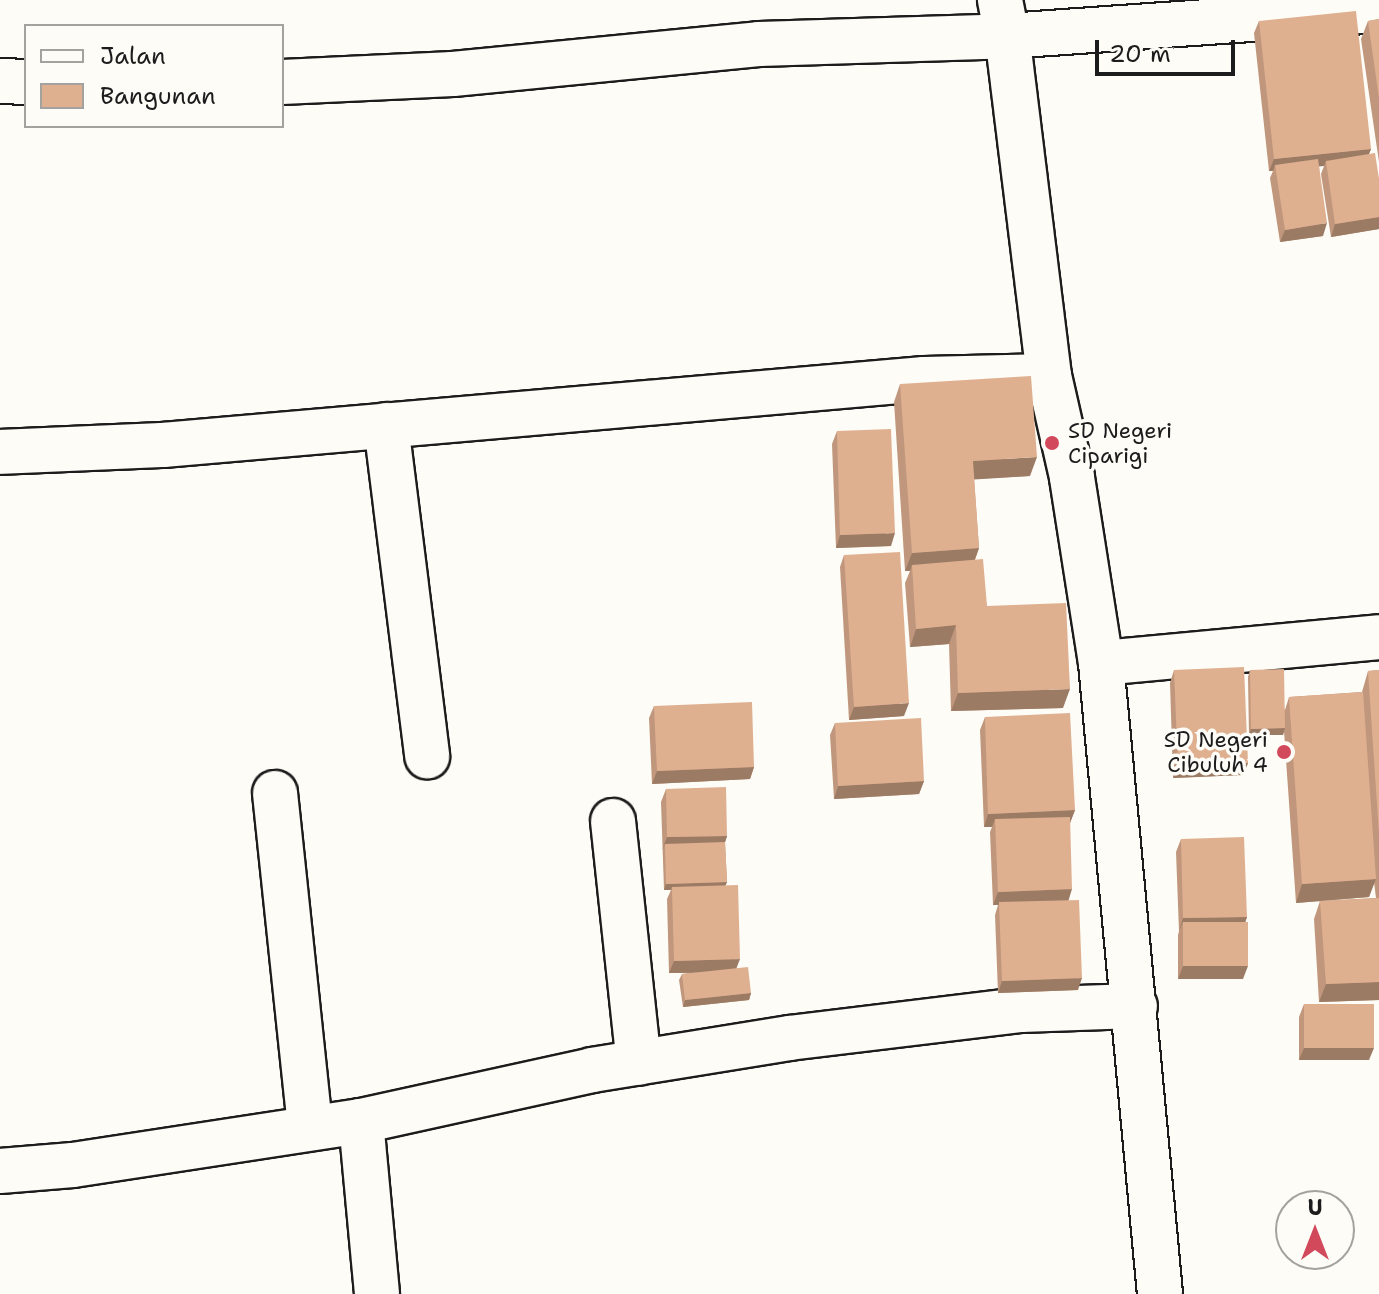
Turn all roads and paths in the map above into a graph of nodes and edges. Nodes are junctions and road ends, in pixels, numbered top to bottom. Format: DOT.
graph roads {
  1 [pos="1379,10"];
  2 [pos="1003,18"];
  3 [pos="0,81"];
  4 [pos="24,82"];
  5 [pos="284,82"];
  6 [pos="1049,376"];
  7 [pos="386,425"];
  8 [pos="0,452"];
  9 [pos="1379,637"];
  10 [pos="1101,663"];
  11 [pos="427,756"];
  12 [pos="275,793"];
  13 [pos="613,821"];
  14 [pos="1135,1006"];
  15 [pos="639,1063"];
  16 [pos="361,1121"];
  17 [pos="310,1128"];
  18 [pos="0,1171"];
  19 [pos="377,1294"];
  20 [pos="1160,1294"];
  1 -- 2 [label="street"];
  2 -- 5 [label="street"];
  2 -- 6 [label="street"];
  3 -- 4 [label="street"];
  6 -- 7 [label="street"];
  6 -- 10 [label="street"];
  7 -- 8 [label="street"];
  7 -- 11 [label="street"];
  9 -- 10 [label="street"];
  10 -- 14 [label="street"];
  12 -- 17 [label="street"];
  13 -- 15 [label="street"];
  14 -- 15 [label="street"];
  14 -- 20 [label="street"];
  15 -- 16 [label="street"];
  16 -- 17 [label="street"];
  16 -- 19 [label="street"];
  17 -- 18 [label="street"];
}
